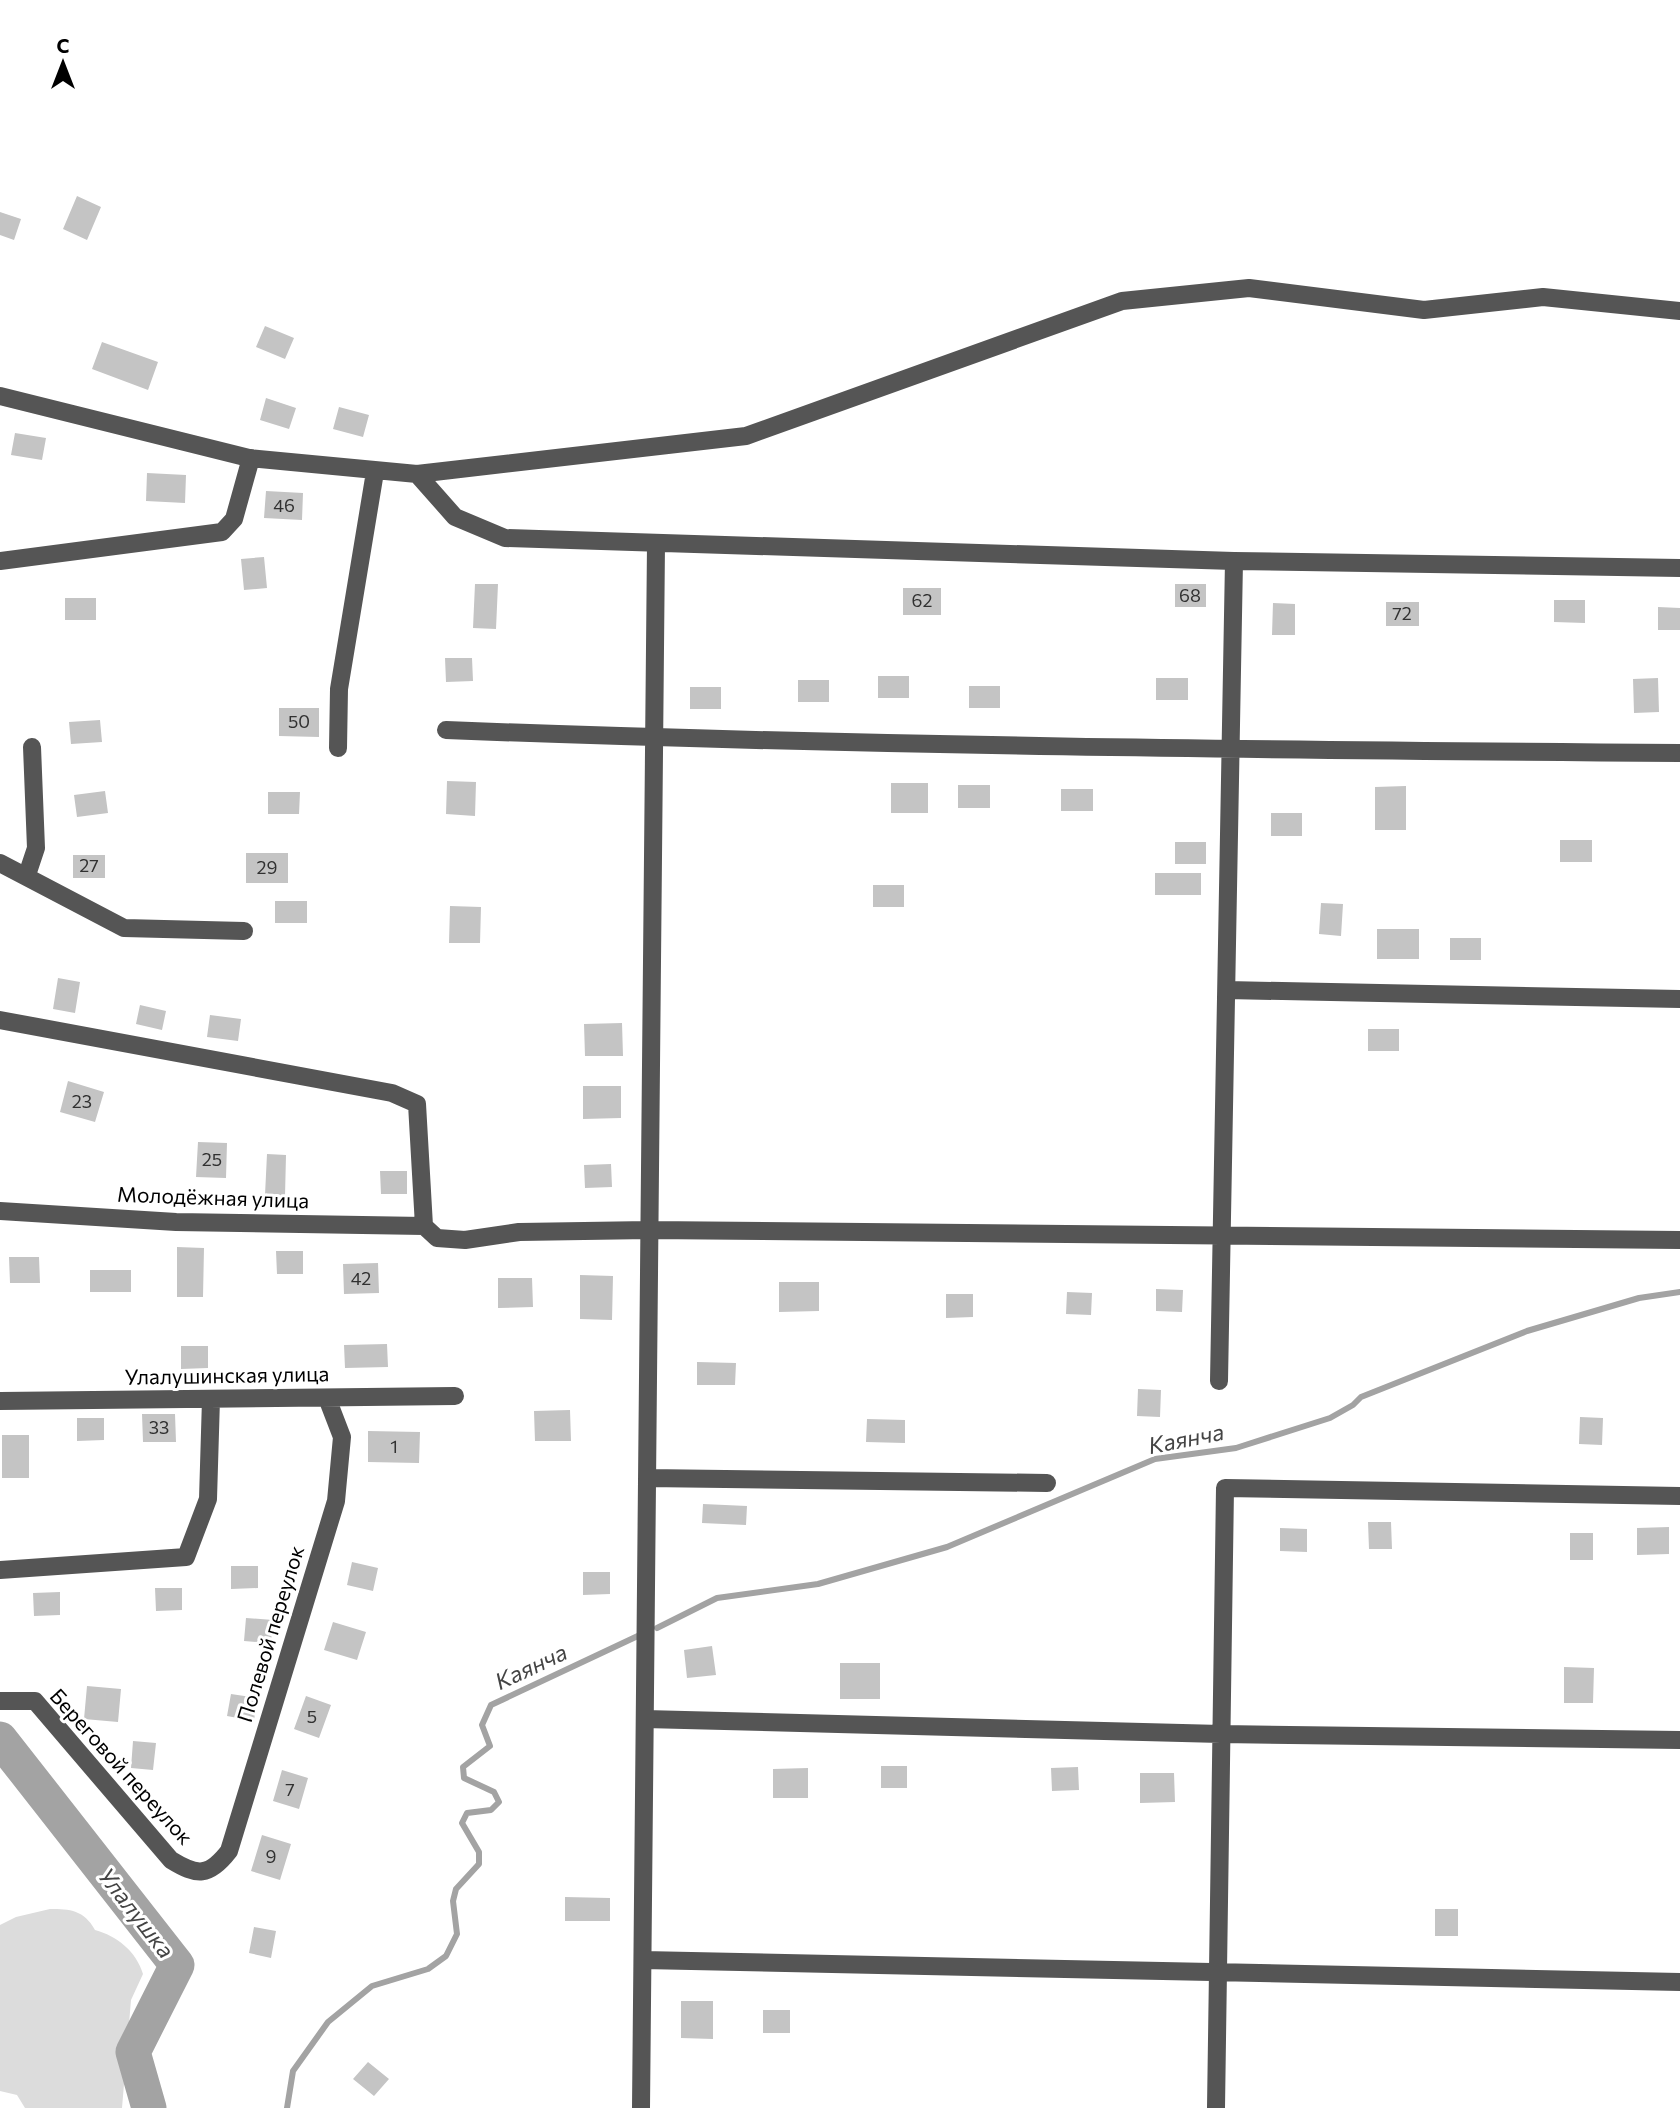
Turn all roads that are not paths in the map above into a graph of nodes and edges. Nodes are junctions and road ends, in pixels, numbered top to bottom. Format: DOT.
graph roads {
  1 [pos="1680,310"];
  2 [pos="1,402"];
  3 [pos="251,458"];
  4 [pos="375,472"];
  5 [pos="416,474"];
  6 [pos="656,544"];
  7 [pos="0,561"];
  8 [pos="1234,561"];
  9 [pos="1680,568"];
  10 [pos="446,730"];
  11 [pos="653,738"];
  12 [pos="32,747"];
  13 [pos="338,748"];
  14 [pos="1232,749"];
  15 [pos="1680,753"];
  16 [pos="0,863"];
  17 [pos="27,874"];
  18 [pos="244,931"];
  19 [pos="1227,990"];
  20 [pos="1680,999"];
  21 [pos="0,1020"];
  22 [pos="0,1211"];
  23 [pos="424,1226"];
  24 [pos="649,1230"];
  25 [pos="1222,1237"];
  26 [pos="1680,1240"];
  27 [pos="1219,1381"];
  28 [pos="455,1396"];
  29 [pos="327,1398"];
  30 [pos="211,1399"];
  31 [pos="0,1401"];
  32 [pos="647,1478"];
  33 [pos="1047,1483"];
  34 [pos="1680,1496"];
  35 [pos="0,1570"];
  36 [pos="0,1701"];
  37 [pos="645,1719"];
  38 [pos="1221,1734"];
  39 [pos="1680,1740"];
  40 [pos="205,1872"];
  41 [pos="643,1961"];
  42 [pos="1218,1973"];
  43 [pos="1680,1982"];
  44 [pos="641,2108"];
  45 [pos="1216,2108"];
  1 -- 5 [label="street"];
  2 -- 3 [label="street"];
  3 -- 4 [label="street"];
  3 -- 7 [label="street"];
  4 -- 5 [label="street"];
  4 -- 13 [label="street"];
  5 -- 6 [label="street"];
  6 -- 8 [label="street"];
  6 -- 11 [label="street"];
  8 -- 9 [label="street"];
  8 -- 14 [label="street"];
  10 -- 11 [label="street"];
  11 -- 14 [label="street"];
  11 -- 24 [label="street"];
  12 -- 17 [label="street"];
  14 -- 15 [label="street"];
  14 -- 19 [label="street"];
  16 -- 17 [label="street"];
  17 -- 18 [label="street"];
  19 -- 20 [label="street"];
  19 -- 25 [label="street"];
  21 -- 23 [label="street"];
  22 -- 23 [label="street, Молодёжная улица"];
  23 -- 24 [label="street"];
  24 -- 25 [label="street"];
  24 -- 32 [label="street"];
  25 -- 26 [label="street"];
  25 -- 27 [label="street"];
  28 -- 29 [label="street, Улалушинская улица"];
  29 -- 30 [label="street, Улалушинская улица"];
  29 -- 40 [label="street, Полевой переулок"];
  30 -- 31 [label="street, Улалушинская улица"];
  30 -- 35 [label="street"];
  32 -- 33 [label="street"];
  32 -- 37 [label="street"];
  34 -- 38 [label="street"];
  36 -- 40 [label="street, Береговой переулок"];
  37 -- 38 [label="street"];
  37 -- 41 [label="street"];
  38 -- 39 [label="street"];
  38 -- 42 [label="street"];
  41 -- 42 [label="street"];
  41 -- 44 [label="street"];
  42 -- 43 [label="street"];
  42 -- 45 [label="street"];
}
